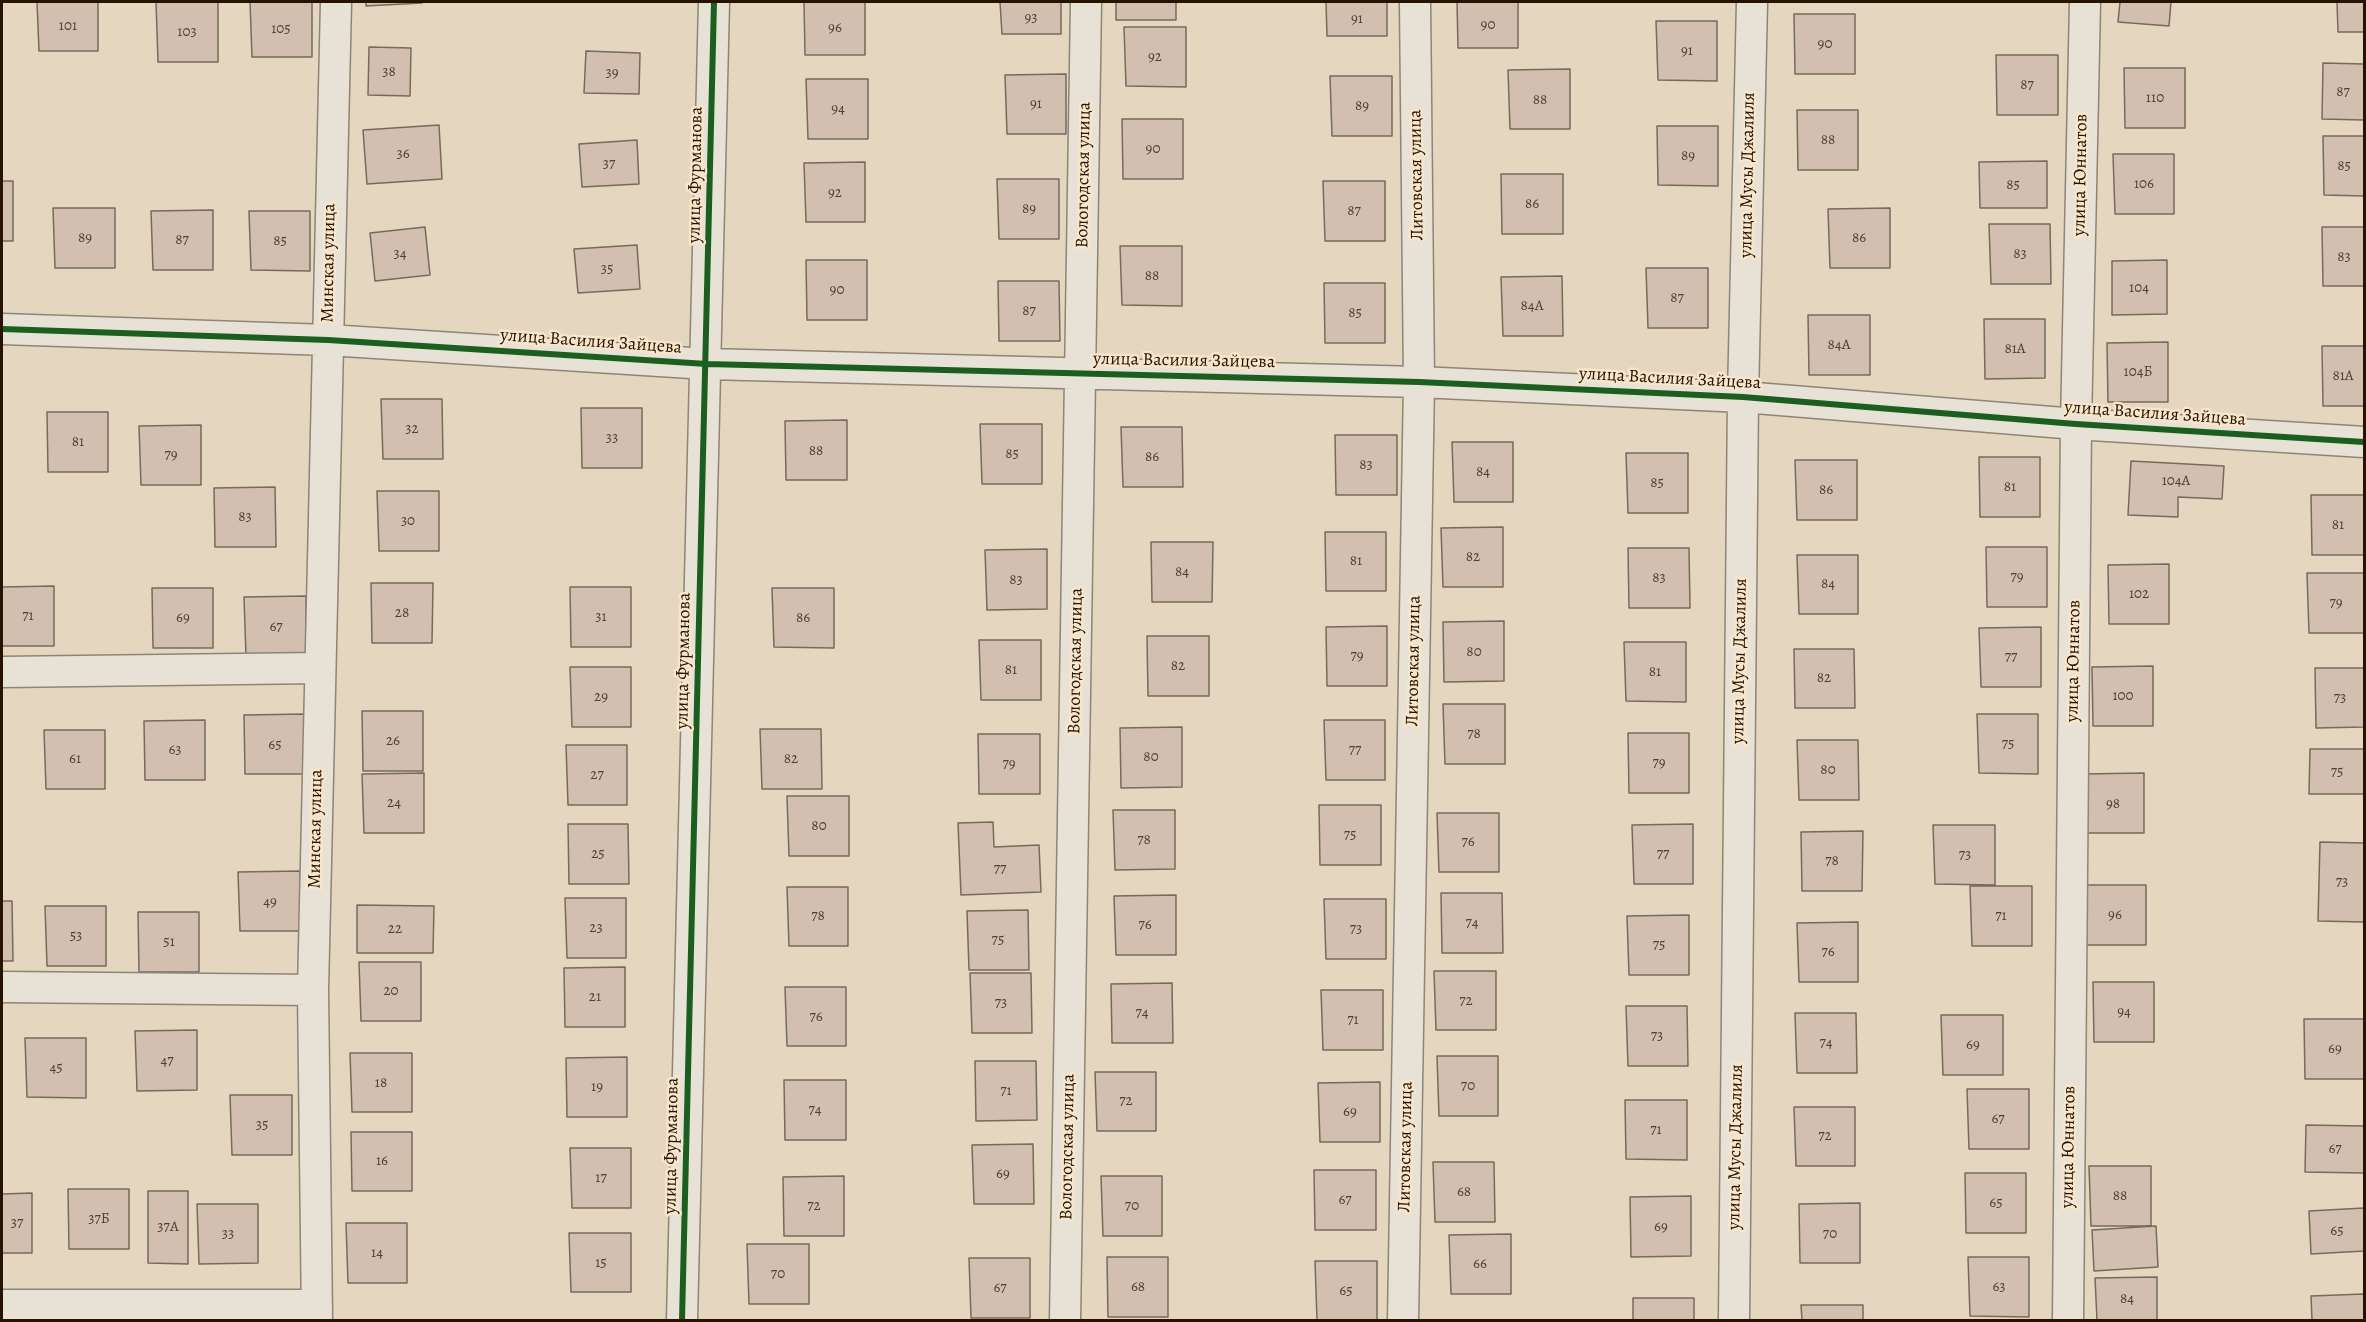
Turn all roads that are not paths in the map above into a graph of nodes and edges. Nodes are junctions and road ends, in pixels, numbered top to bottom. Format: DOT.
graph roads {
  1 [pos="336,2"];
  2 [pos="714,2"];
  3 [pos="1086,2"];
  4 [pos="1415,2"];
  5 [pos="1752,2"];
  6 [pos="2085,2"];
  7 [pos="2,329"];
  8 [pos="328,340"];
  9 [pos="707,364"];
  10 [pos="1081,373"];
  11 [pos="1419,382"];
  12 [pos="1743,397"];
  13 [pos="2076,424"];
  14 [pos="2364,442"];
  15 [pos="319,668"];
  16 [pos="2,672"];
  17 [pos="2,987"];
  18 [pos="313,990"];
  19 [pos="2,1305"];
  20 [pos="317,1313"];
  21 [pos="682,1320"];
  22 [pos="1065,1320"];
  23 [pos="1403,1320"];
  24 [pos="1734,1320"];
  25 [pos="2068,1320"];
  1 -- 8 [label="street, Минская улица"];
  2 -- 9 [label="street, улица Фурманова"];
  3 -- 10 [label="street, Вологодская улица"];
  4 -- 11 [label="street, Литовская улица"];
  5 -- 12 [label="street, улица Мусы Джалиля"];
  6 -- 13 [label="street, улица Юннатов"];
  7 -- 8 [label="street, улица Василия Зайцева"];
  8 -- 9 [label="street, улица Василия Зайцева"];
  8 -- 15 [label="street, Минская улица"];
  9 -- 10 [label="street, улица Василия Зайцева"];
  9 -- 21 [label="street, улица Фурманова"];
  10 -- 11 [label="street, улица Василия Зайцева"];
  10 -- 22 [label="street, Вологодская улица"];
  11 -- 12 [label="street, улица Василия Зайцева"];
  11 -- 23 [label="street, Литовская улица"];
  12 -- 13 [label="street, улица Василия Зайцева"];
  12 -- 24 [label="street, улица Мусы Джалиля"];
  13 -- 14 [label="street, улица Василия Зайцева"];
  13 -- 25 [label="street, улица Юннатов"];
  15 -- 16 [label="street"];
  15 -- 18 [label="street, Минская улица"];
  17 -- 18 [label="street"];
  18 -- 20 [label="street, Минская улица"];
  19 -- 20 [label="street, Минская улица"];
}
